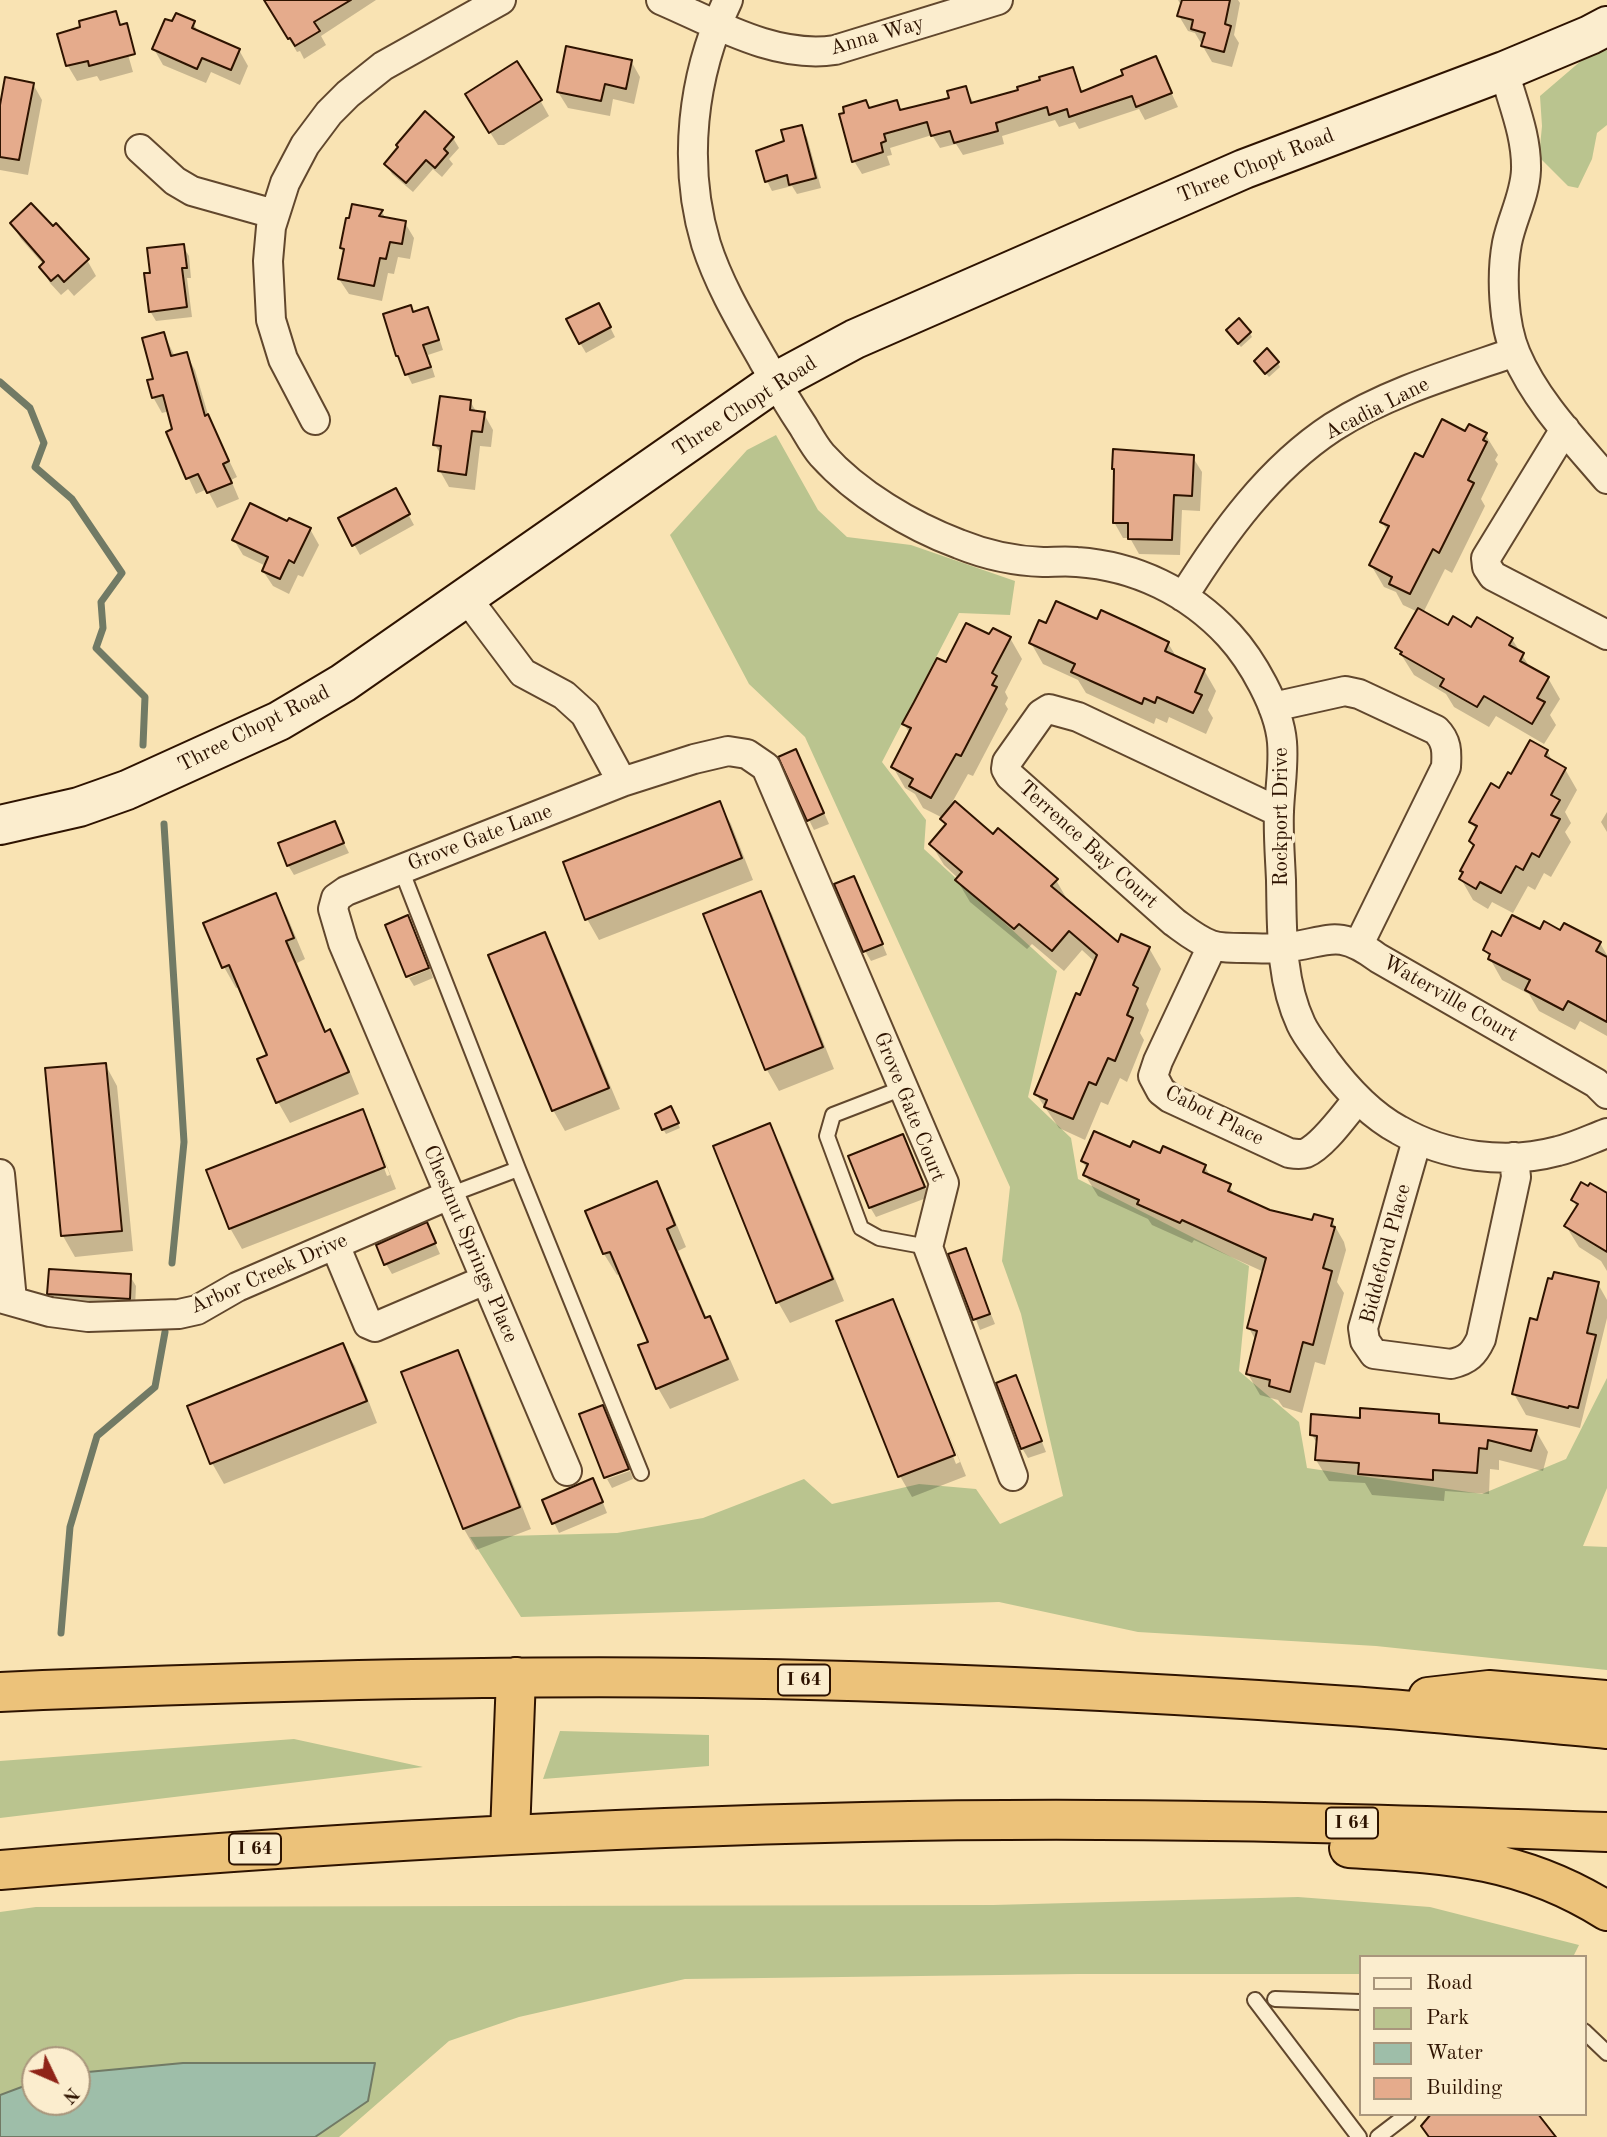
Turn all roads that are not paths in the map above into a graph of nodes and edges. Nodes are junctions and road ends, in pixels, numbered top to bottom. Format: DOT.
graph roads {
  1 [pos="501,0"];
  2 [pos="661,0"];
  3 [pos="998,0"];
  4 [pos="722,12"];
  5 [pos="1607,26"];
  6 [pos="1504,71"];
  7 [pos="140,149"];
  8 [pos="274,214"];
  9 [pos="1515,352"];
  10 [pos="775,382"];
  11 [pos="316,420"];
  12 [pos="1565,429"];
  13 [pos="1607,479"];
  14 [pos="466,597"];
  15 [pos="1183,597"];
  16 [pos="1607,635"];
  17 [pos="1273,707"];
  18 [pos="747,754"];
  19 [pos="622,782"];
  20 [pos="1279,812"];
  21 [pos="0,825"];
  22 [pos="401,869"];
  23 [pos="1359,944"];
  24 [pos="1212,946"];
  25 [pos="1282,948"];
  26 [pos="373,1016"];
  27 [pos="903,1088"];
  28 [pos="1607,1094"];
  29 [pos="1358,1099"];
  30 [pos="1607,1133"];
  31 [pos="1417,1140"];
  32 [pos="1514,1157"];
  33 [pos="518,1169"];
  34 [pos="0,1174"];
  35 [pos="449,1195"];
  36 [pos="335,1245"];
  37 [pos="928,1247"];
  38 [pos="485,1280"];
  39 [pos="6,1299"];
  40 [pos="567,1471"];
  41 [pos="641,1473"];
  42 [pos="1013,1476"];
  43 [pos="516,1677"];
  44 [pos="0,1692"];
  45 [pos="1607,1700"];
  46 [pos="1353,1706"];
  47 [pos="1607,1729"];
  48 [pos="1097,1820"];
  49 [pos="1607,1832"];
  50 [pos="510,1834"];
  51 [pos="0,1870"];
  52 [pos="1607,1911"];
  53 [pos="1275,1999"];
  54 [pos="1255,2000"];
  55 [pos="1358,2002"];
  56 [pos="1586,2033"];
  57 [pos="1607,2053"];
  58 [pos="1405,2116"];
  59 [pos="1359,2137"];
  60 [pos="1378,2137"];
  1 -- 8 [label="street"];
  2 -- 4 [label="street, Anna Way"];
  3 -- 4 [label="street, Anna Way"];
  4 -- 10 [label="street, Rockport Drive"];
  5 -- 6 [label="main road, Three Chopt Road"];
  6 -- 9 [label="street"];
  6 -- 10 [label="main road, Three Chopt Road"];
  7 -- 8 [label="street"];
  8 -- 11 [label="street"];
  9 -- 12 [label="street"];
  9 -- 15 [label="street, Acadia Lane"];
  10 -- 14 [label="main road, Three Chopt Road"];
  10 -- 15 [label="street, Rockport Drive"];
  12 -- 13 [label="street"];
  12 -- 16 [label="street"];
  14 -- 19 [label="street"];
  14 -- 21 [label="main road, Three Chopt Road"];
  15 -- 17 [label="street, Rockport Drive"];
  17 -- 20 [label="street, Rockport Drive"];
  17 -- 23 [label="street"];
  18 -- 19 [label="street, Grove Gate Lane"];
  18 -- 27 [label="street, Grove Gate Court"];
  19 -- 22 [label="street, Grove Gate Lane"];
  20 -- 24 [label="street, Terrence Bay Court"];
  20 -- 25 [label="street, Rockport Drive"];
  22 -- 26 [label="street, Grove Gate Lane"];
  22 -- 33 [label="lane"];
  23 -- 25 [label="street, Waterville Court"];
  23 -- 28 [label="street, Waterville Court"];
  24 -- 25 [label="street"];
  24 -- 29 [label="street, Cabot Place"];
  25 -- 29 [label="street, Rockport Drive"];
  26 -- 35 [label="street, Chestnut Springs Place"];
  27 -- 37 [label="street, Grove Gate Court"];
  27 -- 37 [label="lane"];
  29 -- 31 [label="street, Rockport Drive"];
  30 -- 32 [label="street, Rockport Drive"];
  31 -- 32 [label="street, Rockport Drive"];
  31 -- 32 [label="street, Biddeford Place"];
  33 -- 35 [label="lane"];
  33 -- 41 [label="lane"];
  34 -- 39 [label="street"];
  35 -- 36 [label="street, Arbor Creek Drive"];
  35 -- 38 [label="street, Chestnut Springs Place"];
  36 -- 38 [label="street"];
  36 -- 39 [label="street, Arbor Creek Drive"];
  37 -- 42 [label="street"];
  38 -- 40 [label="street, Chestnut Springs Place"];
  43 -- 44 [label="highway, I 64"];
  43 -- 46 [label="highway, I 64"];
  43 -- 50 [label="highway"];
  45 -- 46 [label="highway"];
  46 -- 47 [label="highway, I 64"];
  48 -- 49 [label="highway, I 64"];
  48 -- 50 [label="highway, I 64"];
  48 -- 52 [label="highway"];
  50 -- 51 [label="highway, I 64"];
  53 -- 55 [label="lane"];
  54 -- 59 [label="lane"];
  56 -- 57 [label="lane"];
  58 -- 60 [label="lane"];
}
